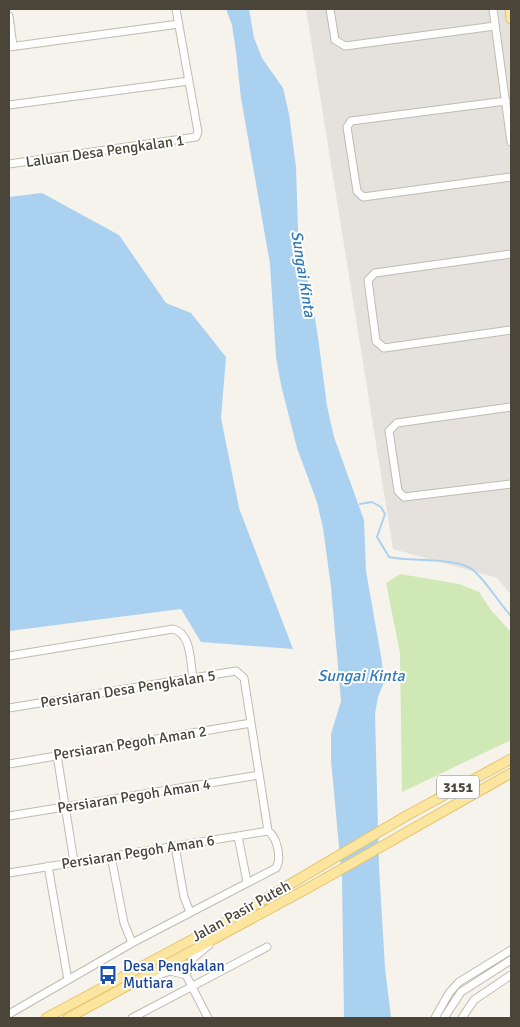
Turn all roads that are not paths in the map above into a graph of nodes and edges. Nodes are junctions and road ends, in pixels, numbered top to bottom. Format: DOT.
graph roads {
  1 [pos="176,9"];
  2 [pos="330,9"];
  3 [pos="493,9"];
  4 [pos="510,9"];
  5 [pos="9,16"];
  6 [pos="511,20"];
  7 [pos="179,24"];
  8 [pos="495,26"];
  9 [pos="11,47"];
  10 [pos="189,81"];
  11 [pos="506,101"];
  12 [pos="9,105"];
  13 [pos="510,124"];
  14 [pos="511,142"];
  15 [pos="9,164"];
  16 [pos="511,177"];
  17 [pos="511,254"];
  18 [pos="511,330"];
  19 [pos="511,407"];
  20 [pos="511,484"];
  21 [pos="9,656"];
  22 [pos="193,678"];
  23 [pos="9,708"];
  24 [pos="251,723"];
  25 [pos="57,755"];
  26 [pos="511,759"];
  27 [pos="9,764"];
  28 [pos="511,765"];
  29 [pos="511,773"];
  30 [pos="259,775"];
  31 [pos="488,786"];
  32 [pos="66,807"];
  33 [pos="9,816"];
  34 [pos="406,816"];
  35 [pos="268,831"];
  36 [pos="238,836"];
  37 [pos="174,846"];
  38 [pos="111,856"];
  39 [pos="74,862"];
  40 [pos="48,866"];
  41 [pos="9,873"];
  42 [pos="247,882"];
  43 [pos="190,912"];
  44 [pos="225,933"];
  45 [pos="132,943"];
  46 [pos="267,947"];
  47 [pos="511,950"];
  48 [pos="511,960"];
  49 [pos="186,975"];
  50 [pos="511,975"];
  51 [pos="68,980"];
  52 [pos="190,985"];
  53 [pos="100,1000"];
  54 [pos="9,1014"];
  55 [pos="46,1018"];
  56 [pos="68,1018"];
  57 [pos="132,1018"];
  58 [pos="208,1018"];
  59 [pos="436,1018"];
  60 [pos="444,1018"];
  61 [pos="462,1018"];
  1 -- 7 [label="street"];
  2 -- 8 [label="street"];
  3 -- 8 [label="street"];
  4 -- 6 [label="main road"];
  5 -- 9 [label="street"];
  7 -- 9 [label="street"];
  7 -- 10 [label="street"];
  8 -- 11 [label="street"];
  10 -- 12 [label="street"];
  10 -- 15 [label="street, Laluan Desa Pengkalan 1"];
  11 -- 13 [label="street"];
  11 -- 16 [label="street"];
  13 -- 14 [label="street"];
  17 -- 18 [label="street"];
  19 -- 20 [label="street"];
  21 -- 22 [label="street"];
  22 -- 23 [label="street, Persiaran Desa Pengkalan 5"];
  22 -- 24 [label="street, Persiaran Desa Pengkalan 5"];
  24 -- 25 [label="street, Persiaran Pegoh Aman 2"];
  24 -- 30 [label="street"];
  25 -- 27 [label="street, Persiaran Pegoh Aman 2"];
  25 -- 32 [label="street"];
  26 -- 34 [label="main road, 3151"];
  28 -- 31 [label="main road"];
  29 -- 31 [label="main road, 3151"];
  30 -- 32 [label="street, Persiaran Pegoh Aman 4"];
  30 -- 35 [label="street"];
  31 -- 34 [label="main road"];
  31 -- 44 [label="main road, Jalan Pasir Puteh / 3151"];
  32 -- 33 [label="street, Persiaran Pegoh Aman 4"];
  32 -- 39 [label="street"];
  34 -- 55 [label="main road, Jalan Pasir Puteh / 3151"];
  35 -- 36 [label="street, Persiaran Pegoh Aman 6"];
  35 -- 42 [label="street"];
  36 -- 37 [label="street, Persiaran Pegoh Aman 6"];
  36 -- 42 [label="street"];
  37 -- 38 [label="street, Persiaran Pegoh Aman 6"];
  37 -- 43 [label="street"];
  38 -- 39 [label="street, Persiaran Pegoh Aman 6"];
  38 -- 45 [label="street"];
  39 -- 40 [label="street, Persiaran Pegoh Aman 6"];
  40 -- 41 [label="street, Persiaran Pegoh Aman 6"];
  40 -- 51 [label="street"];
  42 -- 43 [label="street"];
  43 -- 45 [label="street"];
  44 -- 49 [label="street"];
  44 -- 53 [label="main road, Jalan Pasir Puteh / 3151"];
  45 -- 51 [label="street"];
  46 -- 52 [label="street"];
  47 -- 59 [label="street"];
  48 -- 60 [label="street"];
  49 -- 52 [label="street"];
  49 -- 53 [label="street"];
  50 -- 61 [label="street"];
  51 -- 54 [label="street"];
  52 -- 57 [label="street"];
  52 -- 58 [label="street"];
  53 -- 56 [label="main road, Jalan Pasir Puteh / 3151"];
}
